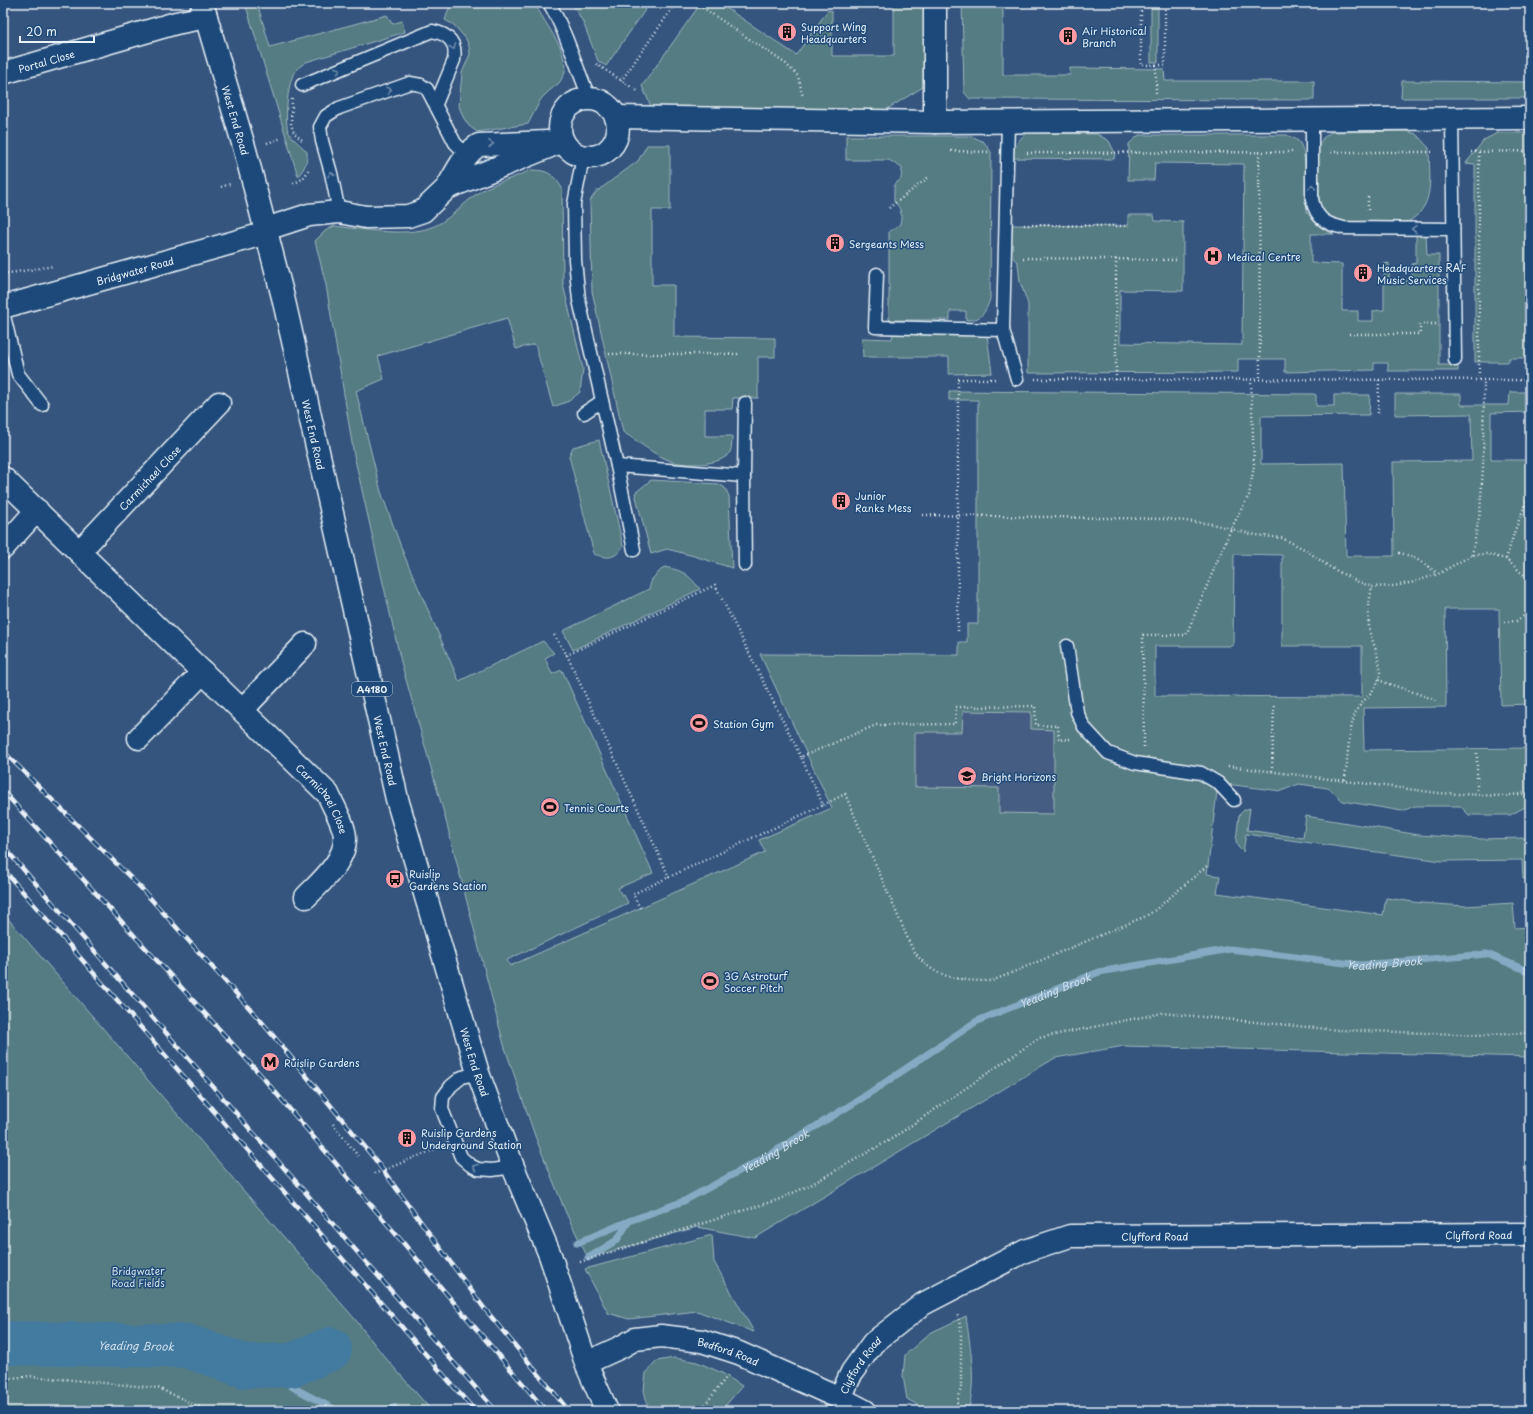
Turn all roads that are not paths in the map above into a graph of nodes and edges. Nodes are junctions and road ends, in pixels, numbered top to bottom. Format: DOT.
graph roads {
  1 [pos="548,3"];
  2 [pos="935,3"];
  3 [pos="204,10"];
  4 [pos="3,73"];
  5 [pos="302,85"];
  6 [pos="590,99"];
  7 [pos="436,104"];
  8 [pos="616,117"];
  9 [pos="1452,118"];
  10 [pos="1530,118"];
  11 [pos="1312,119"];
  12 [pos="935,122"];
  13 [pos="1008,122"];
  14 [pos="563,141"];
  15 [pos="467,155"];
  16 [pos="583,157"];
  17 [pos="447,188"];
  18 [pos="339,212"];
  19 [pos="1453,229"];
  20 [pos="266,231"];
  21 [pos="876,274"];
  22 [pos="3,307"];
  23 [pos="3,312"];
  24 [pos="1003,330"];
  25 [pos="1455,360"];
  26 [pos="1017,379"];
  27 [pos="602,401"];
  28 [pos="219,403"];
  29 [pos="746,403"];
  30 [pos="42,405"];
  31 [pos="584,413"];
  32 [pos="617,466"];
  33 [pos="744,476"];
  34 [pos="3,478"];
  35 [pos="37,510"];
  36 [pos="3,548"];
  37 [pos="634,550"];
  38 [pos="80,551"];
  39 [pos="745,565"];
  40 [pos="305,644"];
  41 [pos="1067,646"];
  42 [pos="203,672"];
  43 [pos="242,710"];
  44 [pos="139,738"];
  45 [pos="1234,800"];
  46 [pos="306,897"];
  47 [pos="478,1073"];
  48 [pos="513,1167"];
  49 [pos="1530,1234"];
  50 [pos="586,1363"];
  51 [pos="840,1398"];
  52 [pos="607,1411"];
  53 [pos="865,1411"];
  1 -- 6 [label="lane"];
  2 -- 12 [label="street"];
  3 -- 4 [label="street, Portal Close"];
  3 -- 20 [label="street, West End Road / A4180"];
  5 -- 7 [label="lane, one-way"];
  6 -- 8 [label="street"];
  6 -- 14 [label="street"];
  7 -- 15 [label="lane"];
  18 -- 7 [label="lane, one-way"];
  8 -- 12 [label="street"];
  8 -- 16 [label="street"];
  9 -- 10 [label="street"];
  9 -- 11 [label="street"];
  9 -- 19 [label="lane"];
  11 -- 13 [label="street"];
  19 -- 11 [label="lane, one-way"];
  12 -- 13 [label="street"];
  13 -- 24 [label="lane"];
  15 -- 14 [label="street, one-way"];
  14 -- 16 [label="street"];
  14 -- 17 [label="street"];
  15 -- 17 [label="street"];
  16 -- 27 [label="lane"];
  17 -- 18 [label="street"];
  18 -- 20 [label="street, Bridgwater Road"];
  19 -- 25 [label="lane"];
  20 -- 22 [label="street, Bridgwater Road"];
  20 -- 47 [label="street, West End Road / A4180"];
  21 -- 24 [label="lane"];
  23 -- 30 [label="lane"];
  24 -- 26 [label="lane"];
  27 -- 31 [label="lane"];
  27 -- 32 [label="lane"];
  28 -- 38 [label="street, Carmichael Close"];
  29 -- 33 [label="lane"];
  32 -- 33 [label="lane"];
  32 -- 37 [label="lane"];
  33 -- 39 [label="lane"];
  34 -- 35 [label="street, Carmichael Close"];
  35 -- 36 [label="street"];
  35 -- 38 [label="street, Carmichael Close"];
  38 -- 42 [label="street, Carmichael Close"];
  40 -- 43 [label="street"];
  41 -- 45 [label="lane"];
  42 -- 43 [label="street, Carmichael Close"];
  42 -- 44 [label="street"];
  43 -- 46 [label="street, Carmichael Close"];
  47 -- 48 [label="street, West End Road / A4180"];
  48 -- 47 [label="lane, one-way"];
  48 -- 50 [label="street, West End Road / A4180"];
  49 -- 51 [label="street, Clyfford Road"];
  50 -- 51 [label="street, Bedford Road"];
  50 -- 52 [label="street, West End Road / A4180"];
  51 -- 53 [label="street, Bedford Road"];
}
